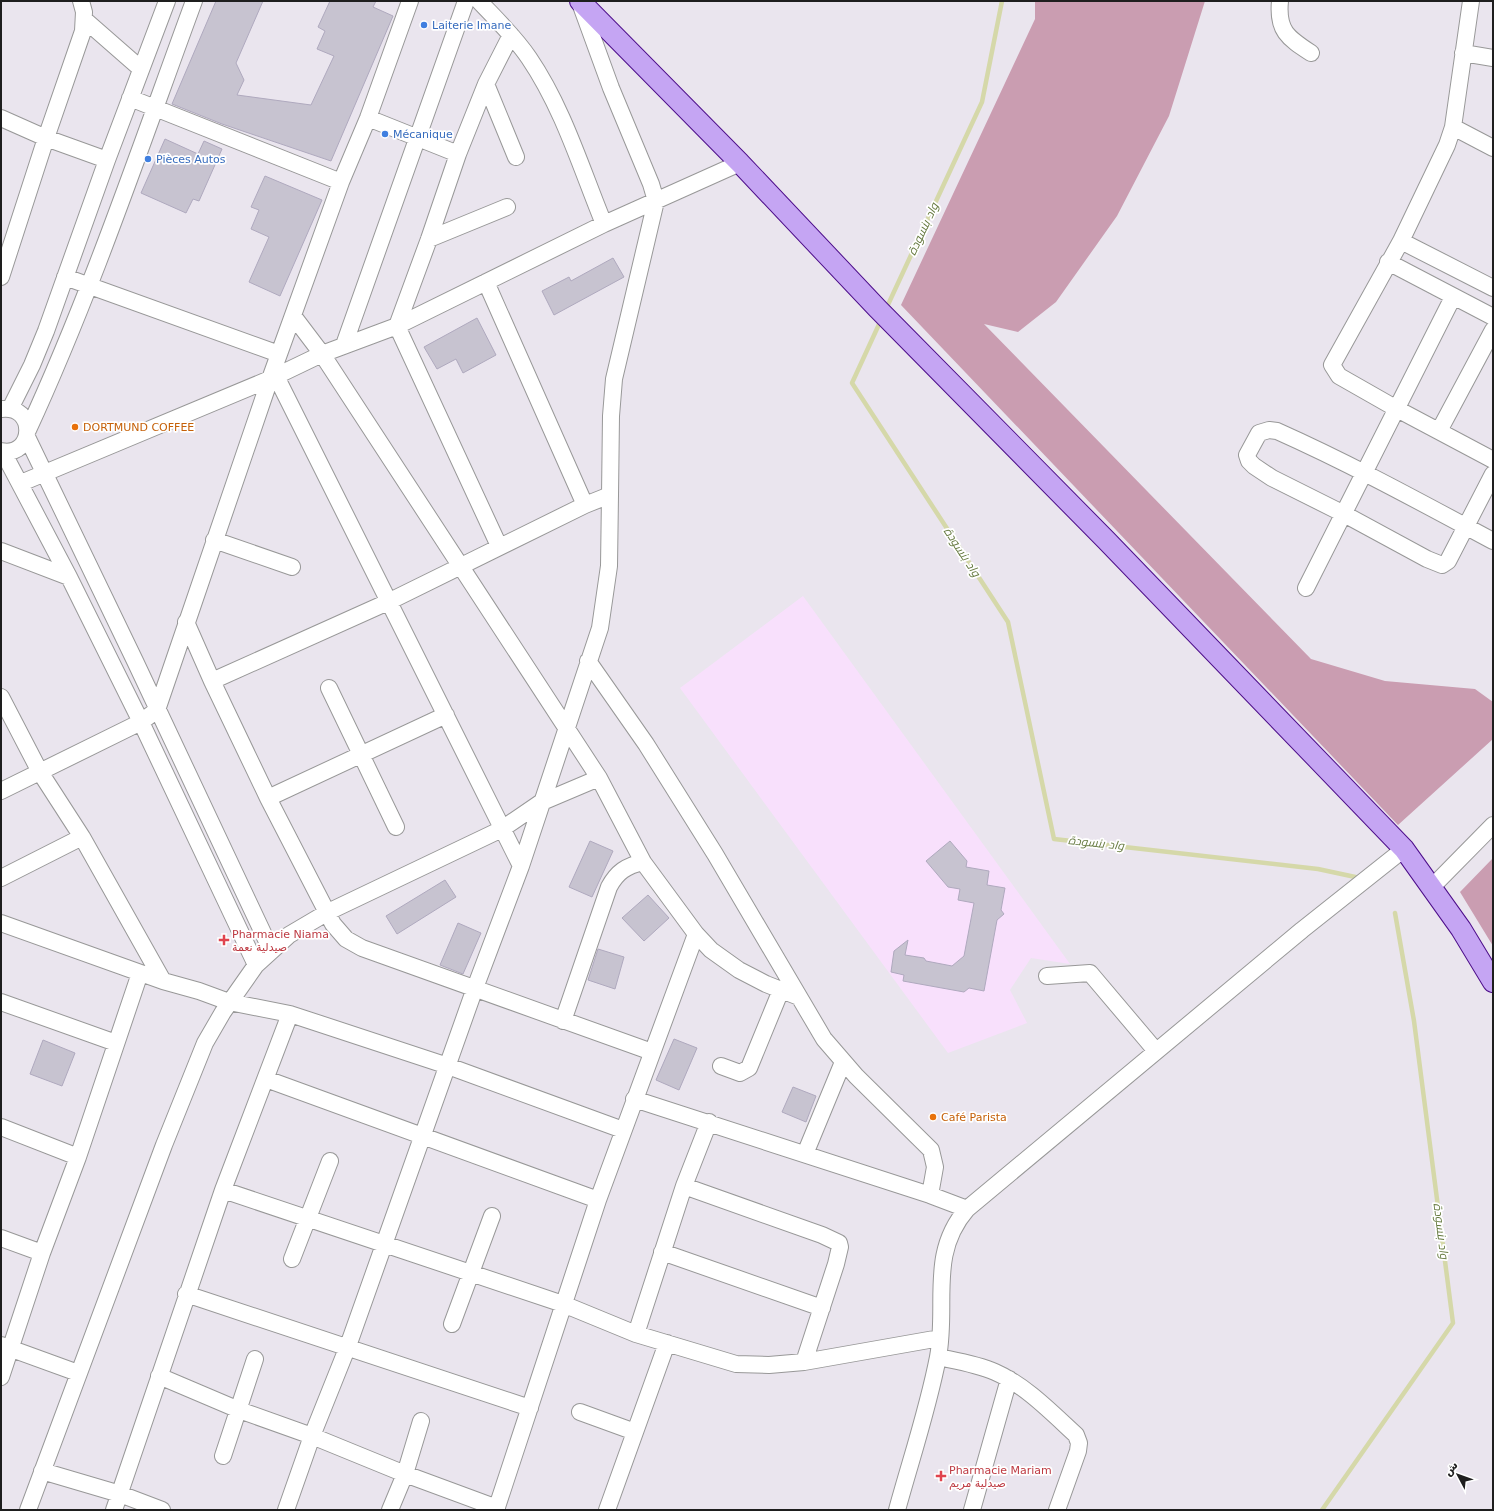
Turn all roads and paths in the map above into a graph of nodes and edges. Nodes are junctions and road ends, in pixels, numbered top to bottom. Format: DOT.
graph roads {
  1 [pos="81,1"];
  2 [pos="167,1"];
  3 [pos="194,1"];
  4 [pos="410,1"];
  5 [pos="466,1"];
  6 [pos="479,1"];
  7 [pos="580,1"];
  8 [pos="1280,1"];
  9 [pos="1471,1"];
  10 [pos="85,20"];
  11 [pos="511,35"];
  12 [pos="1311,53"];
  13 [pos="1463,53"];
  14 [pos="1493,58"];
  15 [pos="141,69"];
  16 [pos="486,84"];
  17 [pos="130,98"];
  18 [pos="155,107"];
  19 [pos="1,118"];
  20 [pos="368,118"];
  21 [pos="1453,127"];
  22 [pos="46,138"];
  23 [pos="417,138"];
  24 [pos="1493,148"];
  25 [pos="458,154"];
  26 [pos="516,157"];
  27 [pos="107,160"];
  28 [pos="740,163"];
  29 [pos="341,182"];
  30 [pos="656,201"];
  31 [pos="507,207"];
  32 [pos="604,224"];
  33 [pos="429,239"];
  34 [pos="1401,241"];
  35 [pos="1388,262"];
  36 [pos="1,277"];
  37 [pos="66,277"];
  38 [pos="486,282"];
  39 [pos="89,286"];
  40 [pos="1493,288"];
  41 [pos="1453,297"];
  42 [pos="294,317"];
  43 [pos="1493,317"];
  44 [pos="397,326"];
  45 [pos="1493,330"];
  46 [pos="344,345"];
  47 [pos="279,354"];
  48 [pos="322,354"];
  49 [pos="273,377"];
  50 [pos="5,409"];
  51 [pos="1397,409"];
  52 [pos="1439,431"];
  53 [pos="27,434"];
  54 [pos="2,451"];
  55 [pos="1493,460"];
  56 [pos="45,474"];
  57 [pos="1365,474"];
  58 [pos="1493,474"];
  59 [pos="21,483"];
  60 [pos="610,495"];
  61 [pos="585,505"];
  62 [pos="1344,514"];
  63 [pos="1465,526"];
  64 [pos="214,540"];
  65 [pos="1493,541"];
  66 [pos="499,546"];
  67 [pos="1,551"];
  68 [pos="292,567"];
  69 [pos="460,567"];
  70 [pos="69,576"];
  71 [pos="1306,588"];
  72 [pos="388,602"];
  73 [pos="186,622"];
  74 [pos="588,661"];
  75 [pos="212,681"];
  76 [pos="329,688"];
  77 [pos="1,697"];
  78 [pos="157,710"];
  79 [pos="446,715"];
  80 [pos="141,722"];
  81 [pos="566,727"];
  82 [pos="361,755"];
  83 [pos="40,772"];
  84 [pos="599,778"];
  85 [pos="1,791"];
  86 [pos="268,798"];
  87 [pos="540,803"];
  88 [pos="1493,825"];
  89 [pos="396,827"];
  90 [pos="502,829"];
  91 [pos="82,837"];
  92 [pos="1404,849"];
  93 [pos="643,862"];
  94 [pos="521,866"];
  95 [pos="1,878"];
  96 [pos="1432,887"];
  97 [pos="328,912"];
  98 [pos="1,923"];
  99 [pos="696,934"];
  100 [pos="271,950"];
  101 [pos="256,965"];
  102 [pos="140,973"];
  103 [pos="1047,976"];
  104 [pos="163,981"];
  105 [pos="1493,982"];
  106 [pos="475,988"];
  107 [pos="781,990"];
  108 [pos="799,997"];
  109 [pos="1,1002"];
  110 [pos="229,1002"];
  111 [pos="290,1014"];
  112 [pos="563,1021"];
  113 [pos="116,1043"];
  114 [pos="1156,1051"];
  115 [pos="652,1052"];
  116 [pos="843,1062"];
  117 [pos="448,1066"];
  118 [pos="721,1066"];
  119 [pos="266,1079"];
  120 [pos="634,1099"];
  121 [pos="709,1122"];
  122 [pos="1,1127"];
  123 [pos="623,1130"];
  124 [pos="422,1135"];
  125 [pos="805,1154"];
  126 [pos="78,1157"];
  127 [pos="330,1161"];
  128 [pos="684,1186"];
  129 [pos="222,1190"];
  130 [pos="930,1195"];
  131 [pos="598,1200"];
  132 [pos="967,1209"];
  133 [pos="492,1216"];
  134 [pos="308,1220"];
  135 [pos="1,1238"];
  136 [pos="383,1245"];
  137 [pos="662,1252"];
  138 [pos="42,1253"];
  139 [pos="292,1259"];
  140 [pos="472,1274"];
  141 [pos="186,1294"];
  142 [pos="564,1304"];
  143 [pos="822,1308"];
  144 [pos="452,1324"];
  145 [pos="636,1334"];
  146 [pos="940,1338"];
  147 [pos="667,1343"];
  148 [pos="6,1346"];
  149 [pos="348,1346"];
  150 [pos="938,1357"];
  151 [pos="255,1359"];
  152 [pos="804,1362"];
  153 [pos="78,1373"];
  154 [pos="159,1376"];
  155 [pos="1,1377"];
  156 [pos="1009,1380"];
  157 [pos="530,1408"];
  158 [pos="240,1410"];
  159 [pos="580,1412"];
  160 [pos="421,1421"];
  161 [pos="635,1432"];
  162 [pos="312,1436"];
  163 [pos="223,1456"];
  164 [pos="42,1471"];
  165 [pos="405,1474"];
  166 [pos="120,1494"];
  167 [pos="496,1509"];
  168 [pos="28,1510"];
  169 [pos="114,1510"];
  170 [pos="162,1510"];
  171 [pos="286,1510"];
  172 [pos="390,1510"];
  173 [pos="607,1510"];
  174 [pos="897,1510"];
  175 [pos="972,1510"];
  176 [pos="1057,1510"];
  1 -- 10 [label="street"];
  2 -- 15 [label="street"];
  3 -- 18 [label="street"];
  4 -- 20 [label="street"];
  5 -- 23 [label="street"];
  6 -- 11 [label="street"];
  7 -- 28 [label="main road"];
  7 -- 30 [label="street"];
  8 -- 12 [label="street"];
  9 -- 13 [label="street"];
  10 -- 15 [label="street"];
  10 -- 22 [label="street"];
  11 -- 16 [label="street"];
  11 -- 32 [label="street"];
  13 -- 14 [label="street"];
  13 -- 21 [label="street"];
  15 -- 17 [label="street"];
  16 -- 25 [label="street"];
  16 -- 26 [label="street"];
  17 -- 18 [label="street"];
  17 -- 27 [label="street"];
  18 -- 29 [label="street"];
  18 -- 39 [label="street"];
  19 -- 22 [label="street"];
  20 -- 23 [label="street"];
  20 -- 29 [label="street"];
  21 -- 24 [label="street"];
  21 -- 34 [label="street"];
  22 -- 27 [label="street"];
  22 -- 36 [label="street"];
  23 -- 25 [label="street"];
  23 -- 46 [label="street"];
  25 -- 33 [label="street"];
  27 -- 37 [label="street"];
  28 -- 30 [label="street"];
  28 -- 92 [label="main road"];
  29 -- 42 [label="street"];
  30 -- 32 [label="street"];
  30 -- 60 [label="street"];
  31 -- 33 [label="street"];
  32 -- 38 [label="street"];
  33 -- 44 [label="street"];
  34 -- 35 [label="street"];
  34 -- 40 [label="street"];
  35 -- 41 [label="street"];
  35 -- 51 [label="street"];
  37 -- 39 [label="street"];
  37 -- 50 [label="street"];
  38 -- 44 [label="street"];
  38 -- 61 [label="street"];
  39 -- 47 [label="street"];
  39 -- 53 [label="street"];
  41 -- 43 [label="street"];
  41 -- 51 [label="street"];
  42 -- 47 [label="street"];
  42 -- 48 [label="street"];
  44 -- 46 [label="street"];
  44 -- 66 [label="street"];
  45 -- 52 [label="street"];
  46 -- 48 [label="street"];
  47 -- 49 [label="street"];
  48 -- 49 [label="street"];
  48 -- 69 [label="street"];
  49 -- 56 [label="street"];
  49 -- 64 [label="street"];
  49 -- 72 [label="street"];
  50 -- 53 [label="street"];
  51 -- 52 [label="street"];
  51 -- 57 [label="street"];
  52 -- 55 [label="street"];
  53 -- 54 [label="street"];
  53 -- 56 [label="street"];
  54 -- 59 [label="street"];
  56 -- 59 [label="street"];
  56 -- 78 [label="street"];
  57 -- 62 [label="street"];
  57 -- 62 [label="street"];
  57 -- 63 [label="street"];
  58 -- 63 [label="street"];
  59 -- 70 [label="street"];
  60 -- 61 [label="street"];
  60 -- 74 [label="street"];
  61 -- 66 [label="street"];
  62 -- 63 [label="street"];
  62 -- 71 [label="street"];
  63 -- 65 [label="street"];
  64 -- 68 [label="street"];
  64 -- 73 [label="street"];
  66 -- 69 [label="street"];
  67 -- 70 [label="street"];
  69 -- 72 [label="street"];
  69 -- 81 [label="street"];
  70 -- 80 [label="street"];
  72 -- 75 [label="street"];
  72 -- 79 [label="street"];
  73 -- 75 [label="street"];
  73 -- 78 [label="street"];
  74 -- 81 [label="street"];
  74 -- 108 [label="street"];
  75 -- 86 [label="street"];
  76 -- 82 [label="street"];
  77 -- 83 [label="street"];
  78 -- 80 [label="street"];
  78 -- 100 [label="street"];
  79 -- 82 [label="street"];
  79 -- 90 [label="street"];
  80 -- 83 [label="street"];
  80 -- 101 [label="street"];
  81 -- 84 [label="street"];
  81 -- 87 [label="street"];
  82 -- 86 [label="street"];
  82 -- 89 [label="street"];
  83 -- 85 [label="street"];
  83 -- 91 [label="street"];
  84 -- 87 [label="street"];
  84 -- 93 [label="street"];
  86 -- 97 [label="street"];
  87 -- 90 [label="street"];
  87 -- 94 [label="street"];
  88 -- 96 [label="street"];
  90 -- 94 [label="street"];
  90 -- 97 [label="street"];
  91 -- 95 [label="street"];
  91 -- 104 [label="street"];
  92 -- 96 [label="main road"];
  92 -- 114 [label="street"];
  93 -- 99 [label="street"];
  93 -- 112 [label="street"];
  94 -- 106 [label="street"];
  96 -- 105 [label="main road"];
  97 -- 100 [label="street"];
  97 -- 106 [label="street"];
  98 -- 102 [label="street"];
  99 -- 107 [label="street"];
  99 -- 115 [label="street"];
  100 -- 101 [label="street"];
  101 -- 110 [label="street"];
  102 -- 104 [label="street"];
  102 -- 113 [label="street"];
  103 -- 114 [label="street"];
  104 -- 110 [label="street"];
  106 -- 112 [label="street"];
  106 -- 117 [label="street"];
  107 -- 108 [label="street"];
  107 -- 118 [label="street"];
  108 -- 116 [label="street"];
  109 -- 113 [label="street"];
  110 -- 111 [label="street"];
  110 -- 153 [label="street"];
  111 -- 117 [label="street"];
  111 -- 119 [label="street"];
  112 -- 115 [label="street"];
  113 -- 126 [label="street"];
  114 -- 132 [label="street"];
  115 -- 120 [label="street"];
  116 -- 125 [label="street"];
  116 -- 130 [label="street"];
  117 -- 123 [label="street"];
  117 -- 124 [label="street"];
  119 -- 124 [label="street"];
  119 -- 129 [label="street"];
  120 -- 121 [label="street"];
  120 -- 123 [label="street"];
  121 -- 125 [label="street"];
  121 -- 128 [label="street"];
  122 -- 126 [label="street"];
  123 -- 131 [label="street"];
  124 -- 131 [label="street"];
  124 -- 136 [label="street"];
  125 -- 130 [label="street"];
  126 -- 138 [label="street"];
  127 -- 134 [label="street"];
  128 -- 137 [label="street"];
  128 -- 143 [label="street"];
  129 -- 134 [label="street"];
  129 -- 141 [label="street"];
  130 -- 132 [label="street"];
  131 -- 142 [label="street"];
  132 -- 146 [label="street"];
  133 -- 140 [label="street"];
  134 -- 136 [label="street"];
  134 -- 139 [label="street"];
  135 -- 138 [label="street"];
  136 -- 140 [label="street"];
  136 -- 149 [label="street"];
  137 -- 143 [label="street"];
  137 -- 145 [label="street"];
  138 -- 148 [label="street"];
  140 -- 142 [label="street"];
  140 -- 144 [label="street"];
  141 -- 149 [label="street"];
  141 -- 154 [label="street"];
  142 -- 145 [label="street"];
  142 -- 157 [label="street"];
  143 -- 152 [label="street"];
  145 -- 147 [label="street"];
  146 -- 150 [label="street"];
  146 -- 152 [label="street"];
  147 -- 152 [label="street"];
  147 -- 161 [label="street"];
  148 -- 153 [label="street"];
  148 -- 155 [label="street"];
  149 -- 157 [label="street"];
  149 -- 162 [label="street"];
  150 -- 156 [label="street"];
  150 -- 174 [label="street"];
  151 -- 158 [label="street"];
  153 -- 164 [label="street"];
  154 -- 158 [label="street"];
  154 -- 166 [label="street"];
  156 -- 175 [label="street"];
  156 -- 176 [label="street"];
  157 -- 167 [label="street"];
  158 -- 162 [label="street"];
  158 -- 163 [label="street"];
  159 -- 161 [label="street"];
  160 -- 165 [label="street"];
  161 -- 173 [label="street"];
  162 -- 165 [label="street"];
  162 -- 171 [label="street"];
  164 -- 166 [label="street"];
  164 -- 168 [label="street"];
  165 -- 167 [label="street"];
  165 -- 172 [label="street"];
  166 -- 169 [label="street"];
  166 -- 170 [label="street"];
}
